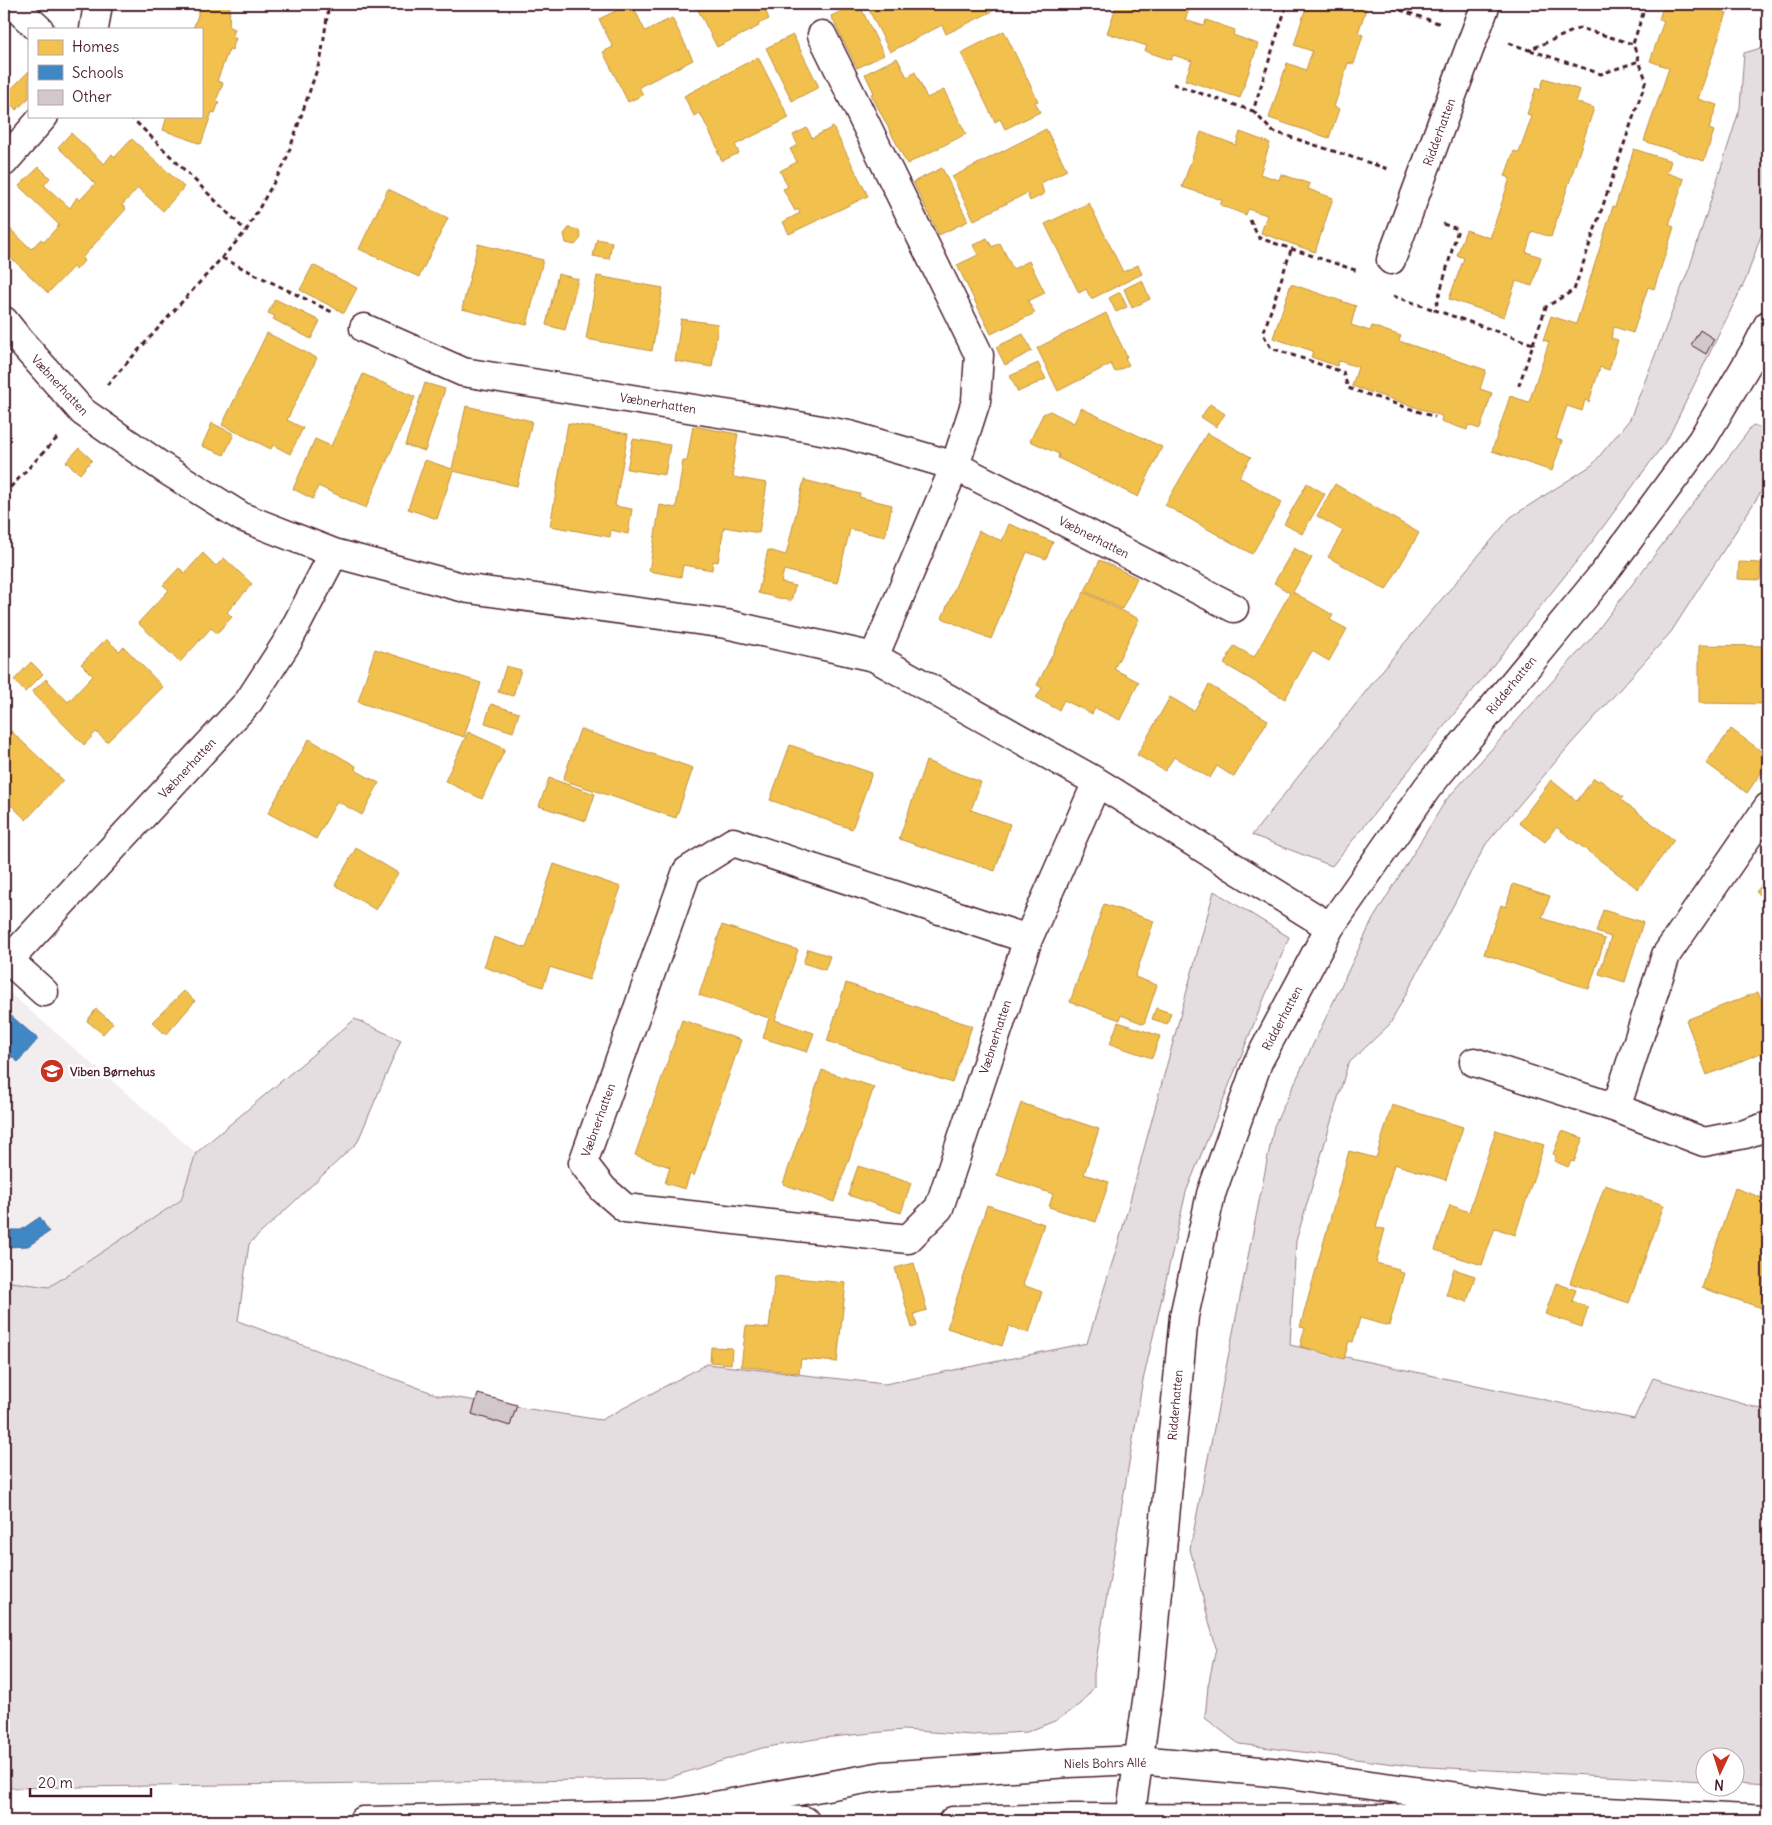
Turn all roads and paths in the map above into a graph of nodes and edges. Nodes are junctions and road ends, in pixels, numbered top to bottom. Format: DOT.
graph roads {
  1 [pos="12,4"];
  2 [pos="98,4"];
  3 [pos="329,4"];
  4 [pos="1287,4"];
  5 [pos="1383,4"];
  6 [pos="1486,4"];
  7 [pos="1646,4"];
  8 [pos="38,28"];
  9 [pos="94,28"];
  10 [pos="1475,33"];
  11 [pos="822,35"];
  12 [pos="1633,44"];
  13 [pos="1529,50"];
  14 [pos="1639,62"];
  15 [pos="1173,84"];
  16 [pos="1253,111"];
  17 [pos="42,118"];
  18 [pos="132,118"];
  19 [pos="4,162"];
  20 [pos="1421,180"];
  21 [pos="1408,214"];
  22 [pos="1250,220"];
  23 [pos="246,231"];
  24 [pos="1291,250"];
  25 [pos="222,258"];
  26 [pos="1391,260"];
  27 [pos="1362,272"];
  28 [pos="1391,295"];
  29 [pos="1435,310"];
  30 [pos="4,321"];
  31 [pos="1768,325"];
  32 [pos="364,328"];
  33 [pos="1533,344"];
  34 [pos="1762,351"];
  35 [pos="1518,388"];
  36 [pos="82,412"];
  37 [pos="1435,417"];
  38 [pos="955,466"];
  39 [pos="4,494"];
  40 [pos="334,553"];
  41 [pos="1234,608"];
  42 [pos="874,657"];
  43 [pos="1097,782"];
  44 [pos="1768,807"];
  45 [pos="1330,927"];
  46 [pos="1028,938"];
  47 [pos="6,958"];
  48 [pos="44,992"];
  49 [pos="1474,1062"];
  50 [pos="1616,1108"];
  51 [pos="1768,1126"];
  52 [pos="1138,1760"];
  53 [pos="1546,1809"];
  54 [pos="664,1815"];
  55 [pos="1130,1820"];
  56 [pos="1768,1820"];
  57 [pos="363,1821"];
  58 [pos="805,1821"];
  59 [pos="953,1821"];
  1 -- 8 [label="street"];
  2 -- 9 [label="street"];
  3 -- 23 [label="path"];
  4 -- 16 [label="path"];
  5 -- 10 [label="path"];
  6 -- 10 [label="street, Ridderhatten"];
  7 -- 12 [label="path"];
  10 -- 13 [label="path"];
  10 -- 20 [label="street, Ridderhatten"];
  11 -- 38 [label="street"];
  12 -- 13 [label="path"];
  12 -- 14 [label="path"];
  13 -- 14 [label="path"];
  14 -- 33 [label="path"];
  15 -- 16 [label="path"];
  16 -- 20 [label="path"];
  17 -- 19 [label="street"];
  18 -- 23 [label="path"];
  20 -- 21 [label="street, Ridderhatten"];
  21 -- 26 [label="street, Ridderhatten"];
  21 -- 29 [label="path"];
  22 -- 24 [label="path"];
  23 -- 25 [label="path"];
  24 -- 27 [label="path"];
  24 -- 37 [label="path"];
  25 -- 32 [label="path"];
  25 -- 36 [label="path"];
  28 -- 29 [label="path"];
  29 -- 33 [label="path"];
  30 -- 36 [label="street, Væbnerhatten"];
  31 -- 34 [label="street, Ridderhatten"];
  32 -- 38 [label="street, Væbnerhatten"];
  33 -- 35 [label="path"];
  34 -- 45 [label="street, Ridderhatten"];
  36 -- 39 [label="path"];
  36 -- 40 [label="street, Væbnerhatten"];
  38 -- 41 [label="street, Væbnerhatten"];
  38 -- 42 [label="street"];
  40 -- 42 [label="street, Væbnerhatten"];
  40 -- 47 [label="street, Væbnerhatten"];
  42 -- 43 [label="street, Væbnerhatten"];
  43 -- 45 [label="street, Væbnerhatten"];
  43 -- 46 [label="street, Væbnerhatten"];
  44 -- 50 [label="street"];
  45 -- 52 [label="street, Ridderhatten"];
  46 -- 46 [label="street, Væbnerhatten"];
  47 -- 48 [label="street, Væbnerhatten"];
  49 -- 50 [label="street"];
  50 -- 51 [label="street"];
  52 -- 53 [label="street, Niels Bohrs Allé"];
  52 -- 54 [label="street, Niels Bohrs Allé"];
  52 -- 55 [label="street, Ridderhatten"];
  53 -- 55 [label="street, Niels Bohrs Allé"];
  53 -- 56 [label="street, Niels Bohrs Allé"];
  54 -- 57 [label="street, Niels Bohrs Allé"];
  54 -- 58 [label="street, Niels Bohrs Allé"];
  55 -- 59 [label="street, Niels Bohrs Allé"];
}
